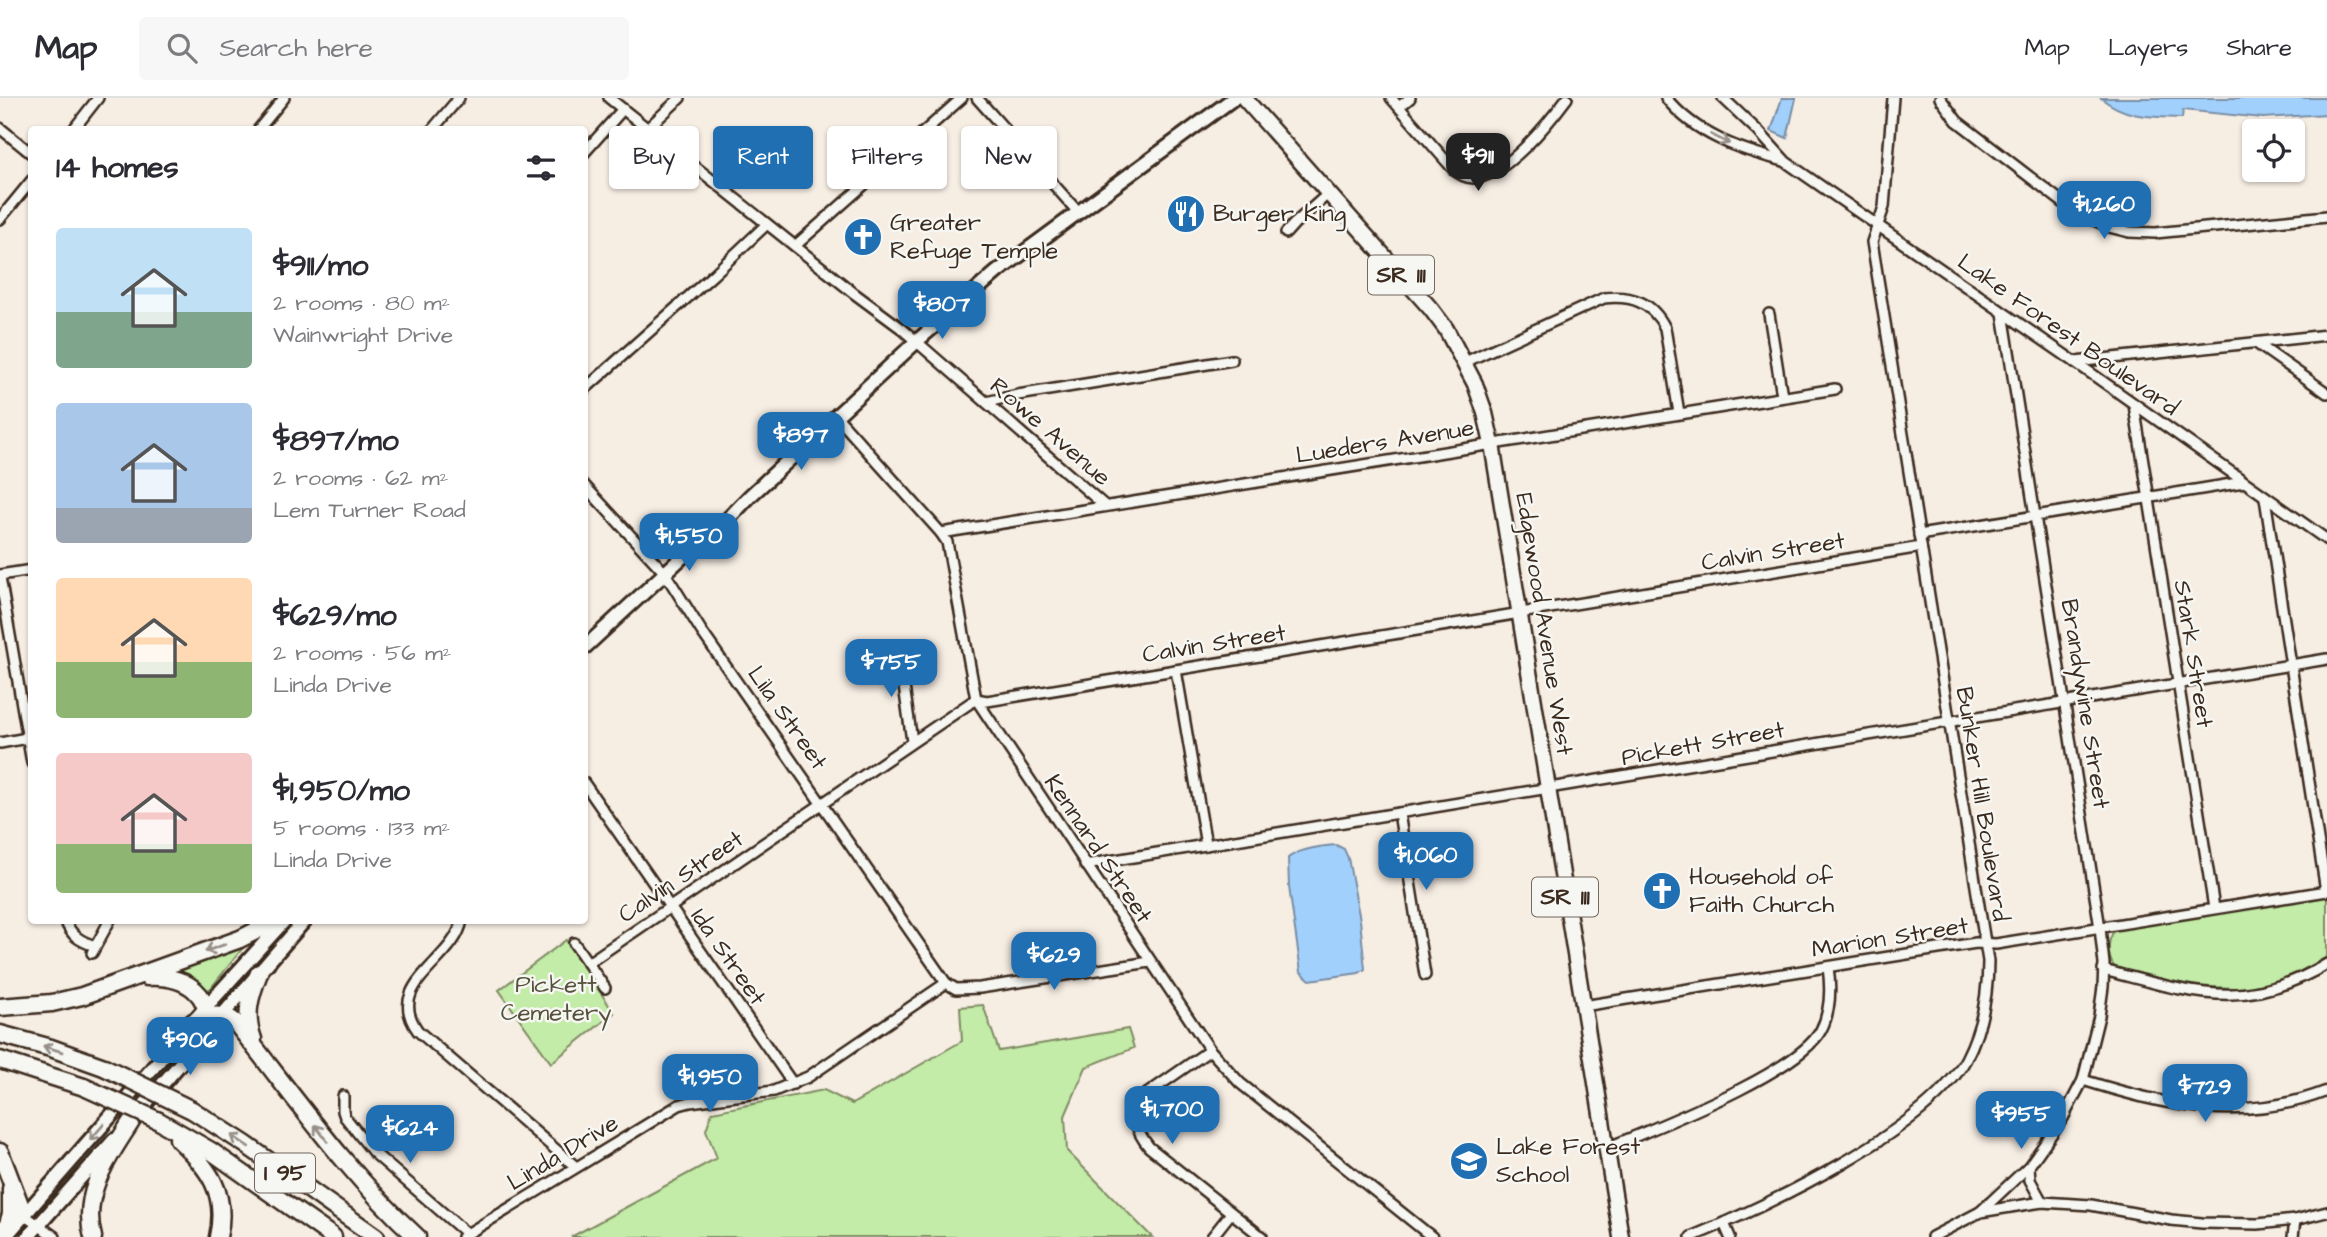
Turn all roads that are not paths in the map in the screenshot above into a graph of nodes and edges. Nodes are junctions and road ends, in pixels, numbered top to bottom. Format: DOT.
graph roads {
  1 [pos="98,98"];
  2 [pos="284,98"];
  3 [pos="459,98"];
  4 [pos="609,98"];
  5 [pos="680,98"];
  6 [pos="962,98"];
  7 [pos="977,98"];
  8 [pos="1234,98"];
  9 [pos="1244,98"];
  10 [pos="1391,98"];
  11 [pos="1410,98"];
  12 [pos="1567,98"];
  13 [pos="1666,98"];
  14 [pos="1723,98"];
  15 [pos="1893,98"];
  16 [pos="1940,98"];
  17 [pos="1399,107"];
  18 [pos="622,109"];
  19 [pos="76,126"];
  20 [pos="261,126"];
  21 [pos="435,126"];
  22 [pos="644,126"];
  23 [pos="651,126"];
  24 [pos="0,128"];
  25 [pos="588,148"];
  26 [pos="28,151"];
  27 [pos="1786,162"];
  28 [pos="699,170"];
  29 [pos="28,185"];
  30 [pos="1329,193"];
  31 [pos="1078,212"];
  32 [pos="2327,216"];
  33 [pos="0,219"];
  34 [pos="767,224"];
  35 [pos="1879,226"];
  36 [pos="1286,233"];
  37 [pos="795,246"];
  38 [pos="2003,313"];
  39 [pos="1769,314"];
  40 [pos="2327,335"];
  41 [pos="917,341"];
  42 [pos="2256,343"];
  43 [pos="1233,360"];
  44 [pos="1465,362"];
  45 [pos="2075,362"];
  46 [pos="588,386"];
  47 [pos="1835,389"];
  48 [pos="2327,393"];
  49 [pos="1782,396"];
  50 [pos="986,402"];
  51 [pos="2134,405"];
  52 [pos="1679,413"];
  53 [pos="837,417"];
  54 [pos="1492,444"];
  55 [pos="2244,482"];
  56 [pos="588,489"];
  57 [pos="2148,498"];
  58 [pos="2265,498"];
  59 [pos="1105,506"];
  60 [pos="2036,516"];
  61 [pos="941,533"];
  62 [pos="1919,535"];
  63 [pos="2327,540"];
  64 [pos="1921,547"];
  65 [pos="28,571"];
  66 [pos="665,573"];
  67 [pos="0,576"];
  68 [pos="1519,613"];
  69 [pos="4,627"];
  70 [pos="588,644"];
  71 [pos="899,652"];
  72 [pos="2327,659"];
  73 [pos="2290,665"];
  74 [pos="1176,670"];
  75 [pos="2179,683"];
  76 [pos="976,699"];
  77 [pos="2064,702"];
  78 [pos="1949,721"];
  79 [pos="27,738"];
  80 [pos="912,741"];
  81 [pos="0,743"];
  82 [pos="28,743"];
  83 [pos="588,789"];
  84 [pos="1548,789"];
  85 [pos="822,803"];
  86 [pos="1399,813"];
  87 [pos="1206,845"];
  88 [pos="1086,865"];
  89 [pos="2327,891"];
  90 [pos="670,907"];
  91 [pos="2214,908"];
  92 [pos="67,924"];
  93 [pos="108,924"];
  94 [pos="269,924"];
  95 [pos="282,924"];
  96 [pos="302,924"];
  97 [pos="461,924"];
  98 [pos="2100,928"];
  99 [pos="574,943"];
  100 [pos="1985,944"];
  101 [pos="1150,962"];
  102 [pos="588,963"];
  103 [pos="2327,964"];
  104 [pos="1828,967"];
  105 [pos="2103,970"];
  106 [pos="259,973"];
  107 [pos="1424,975"];
  108 [pos="129,979"];
  109 [pos="946,983"];
  110 [pos="605,988"];
  111 [pos="1583,1006"];
  112 [pos="0,1007"];
  113 [pos="207,1015"];
  114 [pos="0,1034"];
  115 [pos="203,1037"];
  116 [pos="256,1048"];
  117 [pos="1210,1049"];
  118 [pos="0,1060"];
  119 [pos="2083,1080"];
  120 [pos="793,1084"];
  121 [pos="2327,1091"];
  122 [pos="343,1096"];
  123 [pos="134,1116"];
  124 [pos="174,1132"];
  125 [pos="1607,1148"];
  126 [pos="0,1152"];
  127 [pos="2029,1166"];
  128 [pos="576,1167"];
  129 [pos="9,1172"];
  130 [pos="2042,1202"];
  131 [pos="1980,1212"];
  132 [pos="2327,1212"];
  133 [pos="1231,1213"];
  134 [pos="24,1215"];
  135 [pos="2295,1220"];
  136 [pos="1724,1223"];
  137 [pos="34,1233"];
  138 [pos="464,1236"];
  139 [pos="4,1237"];
  140 [pos="55,1237"];
  141 [pos="93,1237"];
  142 [pos="218,1237"];
  143 [pos="333,1237"];
  144 [pos="376,1237"];
  145 [pos="417,1237"];
  146 [pos="1212,1237"];
  147 [pos="1262,1237"];
  148 [pos="1432,1237"];
  149 [pos="1620,1237"];
  150 [pos="1691,1237"];
  151 [pos="1730,1237"];
  152 [pos="1932,1237"];
  153 [pos="2293,1237"];
  1 -- 19 [label="street"];
  2 -- 20 [label="street"];
  3 -- 21 [label="street"];
  4 -- 18 [label="street, Rowe Avenue"];
  5 -- 23 [label="street"];
  6 -- 37 [label="street"];
  7 -- 31 [label="street"];
  8 -- 31 [label="main road"];
  9 -- 30 [label="main road, Edgewood Avenue West / SR 111"];
  10 -- 17 [label="street"];
  11 -- 17 [label="street"];
  12 -- 17 [label="street"];
  13 -- 27 [label="street, Lake Forest Boulevard, one-way"];
  14 -- 27 [label="street, Lake Forest Boulevard"];
  15 -- 35 [label="street, Bunker Hill Boulevard"];
  16 -- 32 [label="street"];
  18 -- 22 [label="street, Rowe Avenue"];
  18 -- 25 [label="street"];
  24 -- 26 [label="street"];
  27 -- 35 [label="street, Lake Forest Boulevard"];
  28 -- 34 [label="street, Rowe Avenue"];
  29 -- 33 [label="street"];
  30 -- 36 [label="street"];
  30 -- 44 [label="main road, Edgewood Avenue West / SR 111"];
  31 -- 41 [label="main road"];
  34 -- 37 [label="street, Rowe Avenue"];
  34 -- 46 [label="street"];
  35 -- 38 [label="street, Lake Forest Boulevard"];
  35 -- 62 [label="street, Bunker Hill Boulevard"];
  37 -- 41 [label="street, Rowe Avenue"];
  38 -- 45 [label="street, Lake Forest Boulevard"];
  38 -- 60 [label="street, Brandywine Street"];
  39 -- 49 [label="street"];
  40 -- 42 [label="street"];
  41 -- 50 [label="street, Rowe Avenue"];
  41 -- 53 [label="main road"];
  42 -- 45 [label="street"];
  42 -- 48 [label="street"];
  43 -- 50 [label="street"];
  44 -- 52 [label="street"];
  44 -- 54 [label="main road, Edgewood Avenue West / SR 111"];
  45 -- 51 [label="street, Lake Forest Boulevard"];
  47 -- 49 [label="street, Lueders Avenue"];
  49 -- 52 [label="street, Lueders Avenue"];
  50 -- 59 [label="street, Rowe Avenue"];
  51 -- 55 [label="street, Lake Forest Boulevard"];
  51 -- 57 [label="street, Stark Street"];
  52 -- 54 [label="street, Lueders Avenue"];
  53 -- 61 [label="street, Kennard Street"];
  53 -- 66 [label="main road"];
  54 -- 59 [label="street, Lueders Avenue"];
  54 -- 68 [label="main road, Edgewood Avenue West / SR 111"];
  55 -- 57 [label="street"];
  55 -- 58 [label="street, Lake Forest Boulevard"];
  56 -- 66 [label="street, Lila Street"];
  57 -- 60 [label="street"];
  57 -- 75 [label="street, Stark Street"];
  58 -- 63 [label="street, Lake Forest Boulevard"];
  58 -- 73 [label="street"];
  59 -- 61 [label="street, Lueders Avenue"];
  60 -- 62 [label="street"];
  60 -- 77 [label="street, Brandywine Street"];
  61 -- 76 [label="street, Kennard Street"];
  62 -- 64 [label="street, Bunker Hill Boulevard"];
  64 -- 68 [label="street, Calvin Street"];
  64 -- 78 [label="street, Bunker Hill Boulevard"];
  65 -- 67 [label="street"];
  66 -- 70 [label="main road"];
  66 -- 85 [label="street, Lila Street"];
  67 -- 69 [label="street"];
  68 -- 74 [label="street, Calvin Street"];
  68 -- 84 [label="main road, Edgewood Avenue West / SR 111"];
  69 -- 79 [label="street"];
  71 -- 80 [label="street"];
  72 -- 73 [label="street, Pickett Street"];
  73 -- 75 [label="street, Pickett Street"];
  73 -- 89 [label="street"];
  74 -- 76 [label="street, Calvin Street"];
  74 -- 87 [label="street"];
  75 -- 77 [label="street, Pickett Street"];
  75 -- 91 [label="street, Stark Street"];
  76 -- 80 [label="street, Calvin Street"];
  76 -- 88 [label="street, Kennard Street"];
  77 -- 78 [label="street, Pickett Street"];
  77 -- 98 [label="street, Brandywine Street"];
  78 -- 84 [label="street, Pickett Street"];
  78 -- 100 [label="street, Bunker Hill Boulevard"];
  79 -- 81 [label="street"];
  79 -- 82 [label="street"];
  80 -- 85 [label="street, Calvin Street"];
  83 -- 90 [label="street, Ida Street"];
  84 -- 86 [label="street, Pickett Street"];
  84 -- 111 [label="main road, Edgewood Avenue West / SR 111"];
  85 -- 90 [label="street, Calvin Street"];
  85 -- 109 [label="street, Lila Street"];
  86 -- 87 [label="street, Pickett Street"];
  86 -- 107 [label="street"];
  87 -- 88 [label="street, Pickett Street"];
  88 -- 101 [label="street, Kennard Street"];
  89 -- 91 [label="street, Marion Street"];
  90 -- 102 [label="street, Calvin Street"];
  90 -- 120 [label="street, Ida Street"];
  91 -- 98 [label="street, Marion Street"];
  92 -- 93 [label="street"];
  94 -- 108 [label="highway, one-way"];
  95 -- 113 [label="main road"];
  96 -- 106 [label="main road"];
  97 -- 128 [label="street"];
  98 -- 100 [label="street, Marion Street"];
  98 -- 105 [label="street, Brandywine Street"];
  99 -- 102 [label="street"];
  100 -- 104 [label="street, Marion Street"];
  100 -- 136 [label="street, Bunker Hill Boulevard"];
  101 -- 109 [label="street"];
  101 -- 117 [label="street, Kennard Street"];
  102 -- 110 [label="street"];
  103 -- 105 [label="street"];
  104 -- 111 [label="street, Marion Street"];
  104 -- 125 [label="street"];
  105 -- 119 [label="street, Brandywine Street"];
  106 -- 113 [label="main road"];
  106 -- 116 [label="highway"];
  108 -- 112 [label="highway"];
  108 -- 113 [label="highway"];
  109 -- 120 [label="street, Linda Drive"];
  111 -- 125 [label="main road, Edgewood Avenue West / SR 111"];
  113 -- 115 [label="highway"];
  113 -- 116 [label="highway"];
  113 -- 134 [label="main road, one-way"];
  144 -- 114 [label="highway, I 95, one-way, bridge"];
  115 -- 123 [label="main road"];
  145 -- 116 [label="highway, one-way"];
  117 -- 133 [label="street"];
  117 -- 148 [label="street, Kennard Street"];
  118 -- 124 [label="highway, I 95, bridge"];
  119 -- 121 [label="street"];
  119 -- 127 [label="street, Brandywine Street"];
  120 -- 128 [label="street, Linda Drive"];
  122 -- 138 [label="street"];
  123 -- 137 [label="main road"];
  123 -- 141 [label="highway"];
  124 -- 142 [label="highway"];
  124 -- 143 [label="highway, I 95"];
  125 -- 149 [label="main road, Edgewood Avenue West / SR 111"];
  126 -- 129 [label="highway"];
  127 -- 130 [label="street"];
  127 -- 131 [label="street, Brandywine Street"];
  128 -- 138 [label="street, Linda Drive"];
  129 -- 134 [label="highway"];
  129 -- 139 [label="highway"];
  130 -- 131 [label="street"];
  130 -- 135 [label="street"];
  131 -- 152 [label="street"];
  132 -- 135 [label="street"];
  133 -- 146 [label="street"];
  133 -- 147 [label="street"];
  134 -- 137 [label="street"];
  134 -- 139 [label="main road"];
  135 -- 153 [label="street"];
  136 -- 150 [label="street, Bunker Hill Boulevard"];
  136 -- 151 [label="street"];
  137 -- 140 [label="street"];
}
